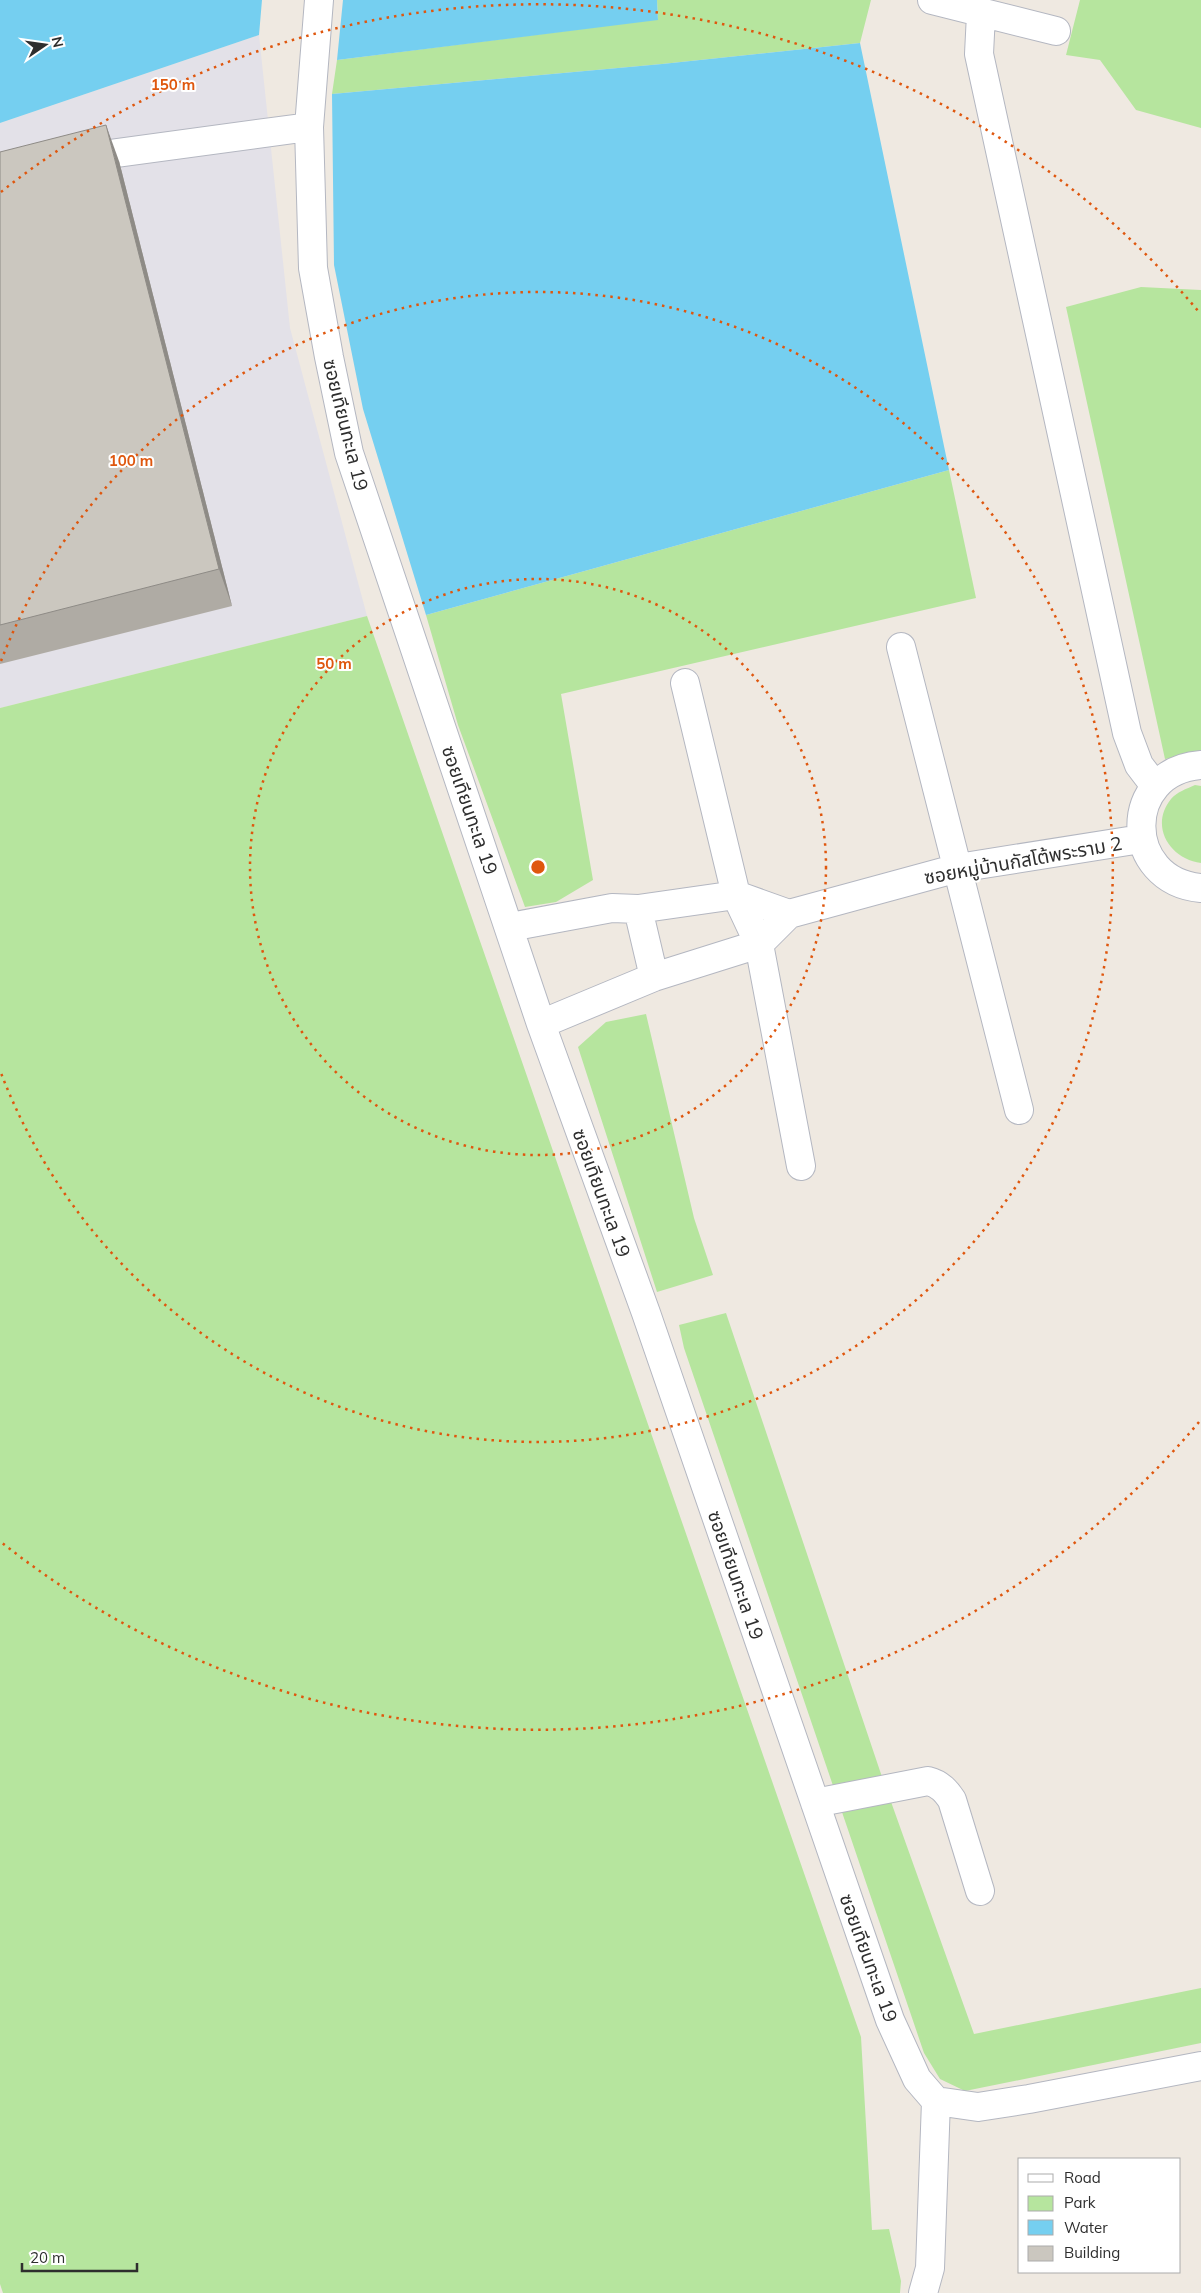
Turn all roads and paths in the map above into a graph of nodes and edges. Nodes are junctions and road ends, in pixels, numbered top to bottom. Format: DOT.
graph roads {
  1 [pos="319,0"];
  2 [pos="932,0"];
  3 [pos="981,14"];
  4 [pos="1056,31"];
  5 [pos="309,126"];
  6 [pos="57,161"];
  7 [pos="900,648"];
  8 [pos="685,683"];
  9 [pos="1201,765"];
  10 [pos="1155,786"];
  11 [pos="1141,839"];
  12 [pos="958,868"];
  13 [pos="1201,888"];
  14 [pos="736,895"];
  15 [pos="638,909"];
  16 [pos="789,914"];
  17 [pos="510,927"];
  18 [pos="759,944"];
  19 [pos="654,977"];
  20 [pos="541,1024"];
  21 [pos="1019,1110"];
  22 [pos="801,1166"];
  23 [pos="815,1803"];
  24 [pos="980,1891"];
  25 [pos="1201,2066"];
  26 [pos="936,2101"];
  27 [pos="923,2293"];
  1 -- 5 [label="street, ซอยเทียนทะเล 19"];
  2 -- 3 [label="street"];
  3 -- 4 [label="street"];
  3 -- 10 [label="street"];
  5 -- 6 [label="street"];
  5 -- 17 [label="street, ซอยเทียนทะเล 19"];
  7 -- 12 [label="street"];
  8 -- 14 [label="street"];
  9 -- 10 [label="street, ซอยหมู่บ้านกัสโต้พระราม 2"];
  10 -- 11 [label="street, ซอยหมู่บ้านกัสโต้พระราม 2"];
  11 -- 12 [label="street, ซอยหมู่บ้านกัสโต้พระราม 2"];
  11 -- 13 [label="street, ซอยหมู่บ้านกัสโต้พระราม 2"];
  12 -- 16 [label="street, ซอยหมู่บ้านกัสโต้พระราม 2"];
  12 -- 21 [label="street"];
  14 -- 15 [label="street"];
  14 -- 16 [label="street"];
  14 -- 18 [label="street"];
  15 -- 17 [label="street"];
  15 -- 19 [label="street"];
  16 -- 18 [label="street, ซอยหมู่บ้านกัสโต้พระราม 2"];
  17 -- 20 [label="street, ซอยเทียนทะเล 19"];
  18 -- 19 [label="street, ซอยหมู่บ้านกัสโต้พระราม 2"];
  18 -- 22 [label="street"];
  19 -- 20 [label="street, ซอยหมู่บ้านกัสโต้พระราม 2"];
  20 -- 23 [label="street, ซอยเทียนทะเล 19"];
  23 -- 24 [label="street"];
  23 -- 26 [label="street, ซอยเทียนทะเล 19"];
  25 -- 26 [label="street"];
  26 -- 27 [label="street"];
}
